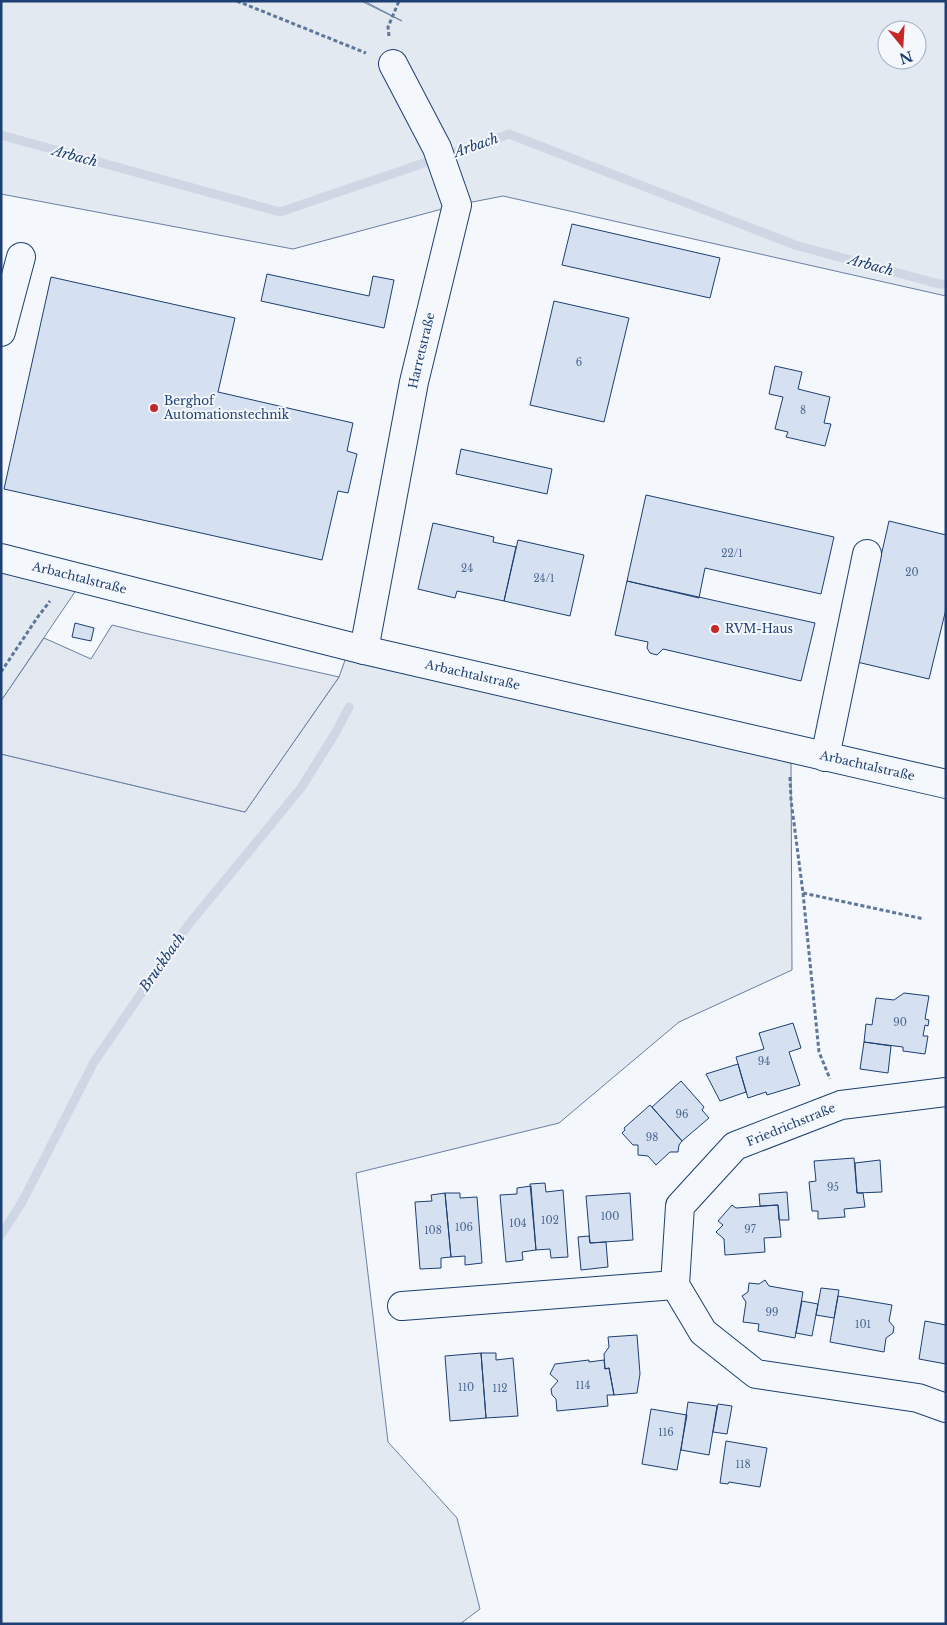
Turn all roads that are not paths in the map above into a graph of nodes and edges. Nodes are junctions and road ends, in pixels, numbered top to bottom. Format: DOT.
graph roads {
  1 [pos="392,64"];
  2 [pos="21,257"];
  3 [pos="1,332"];
  4 [pos="867,554"];
  5 [pos="1,558"];
  6 [pos="364,650"];
  7 [pos="825,757"];
  8 [pos="946,784"];
  9 [pos="946,1092"];
  10 [pos="675,1285"];
  11 [pos="402,1306"];
  12 [pos="946,1408"];
  1 -- 6 [label="street, Harretstraße"];
  2 -- 3 [label="street"];
  4 -- 7 [label="street"];
  5 -- 6 [label="street, Arbachtalstraße"];
  6 -- 7 [label="street, Arbachtalstraße"];
  7 -- 8 [label="street, Arbachtalstraße"];
  9 -- 10 [label="street, Friedrichstraße"];
  10 -- 11 [label="street"];
  10 -- 12 [label="street"];
}
